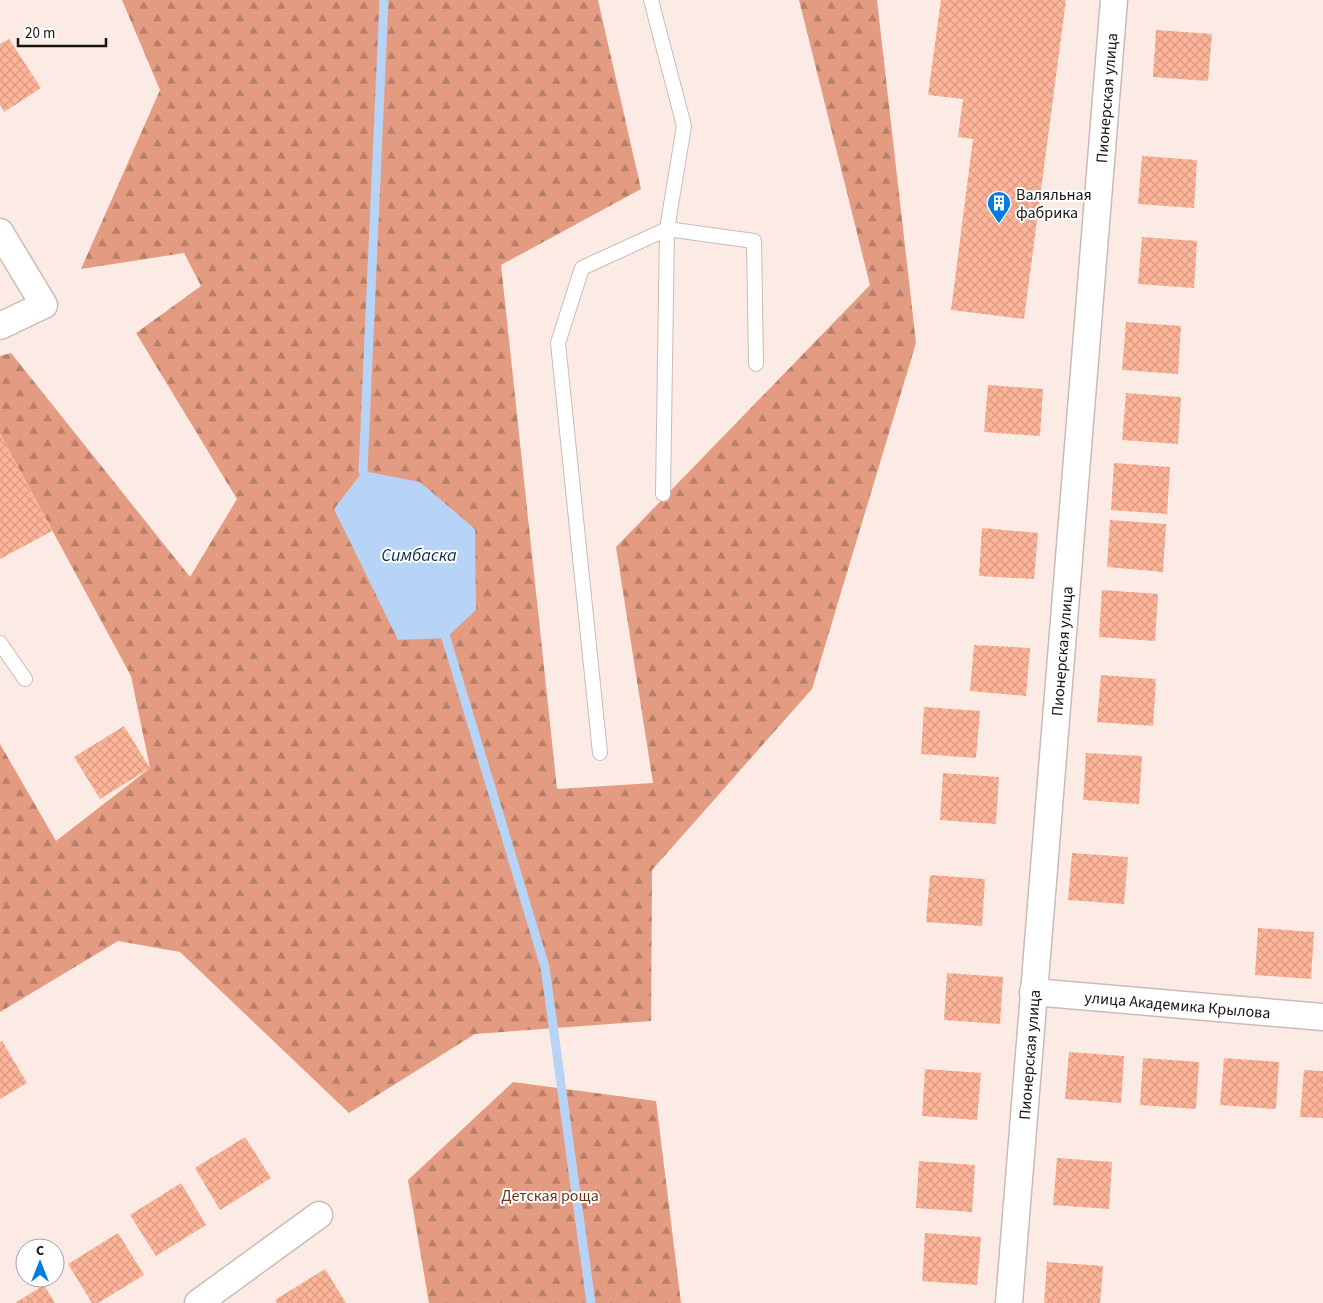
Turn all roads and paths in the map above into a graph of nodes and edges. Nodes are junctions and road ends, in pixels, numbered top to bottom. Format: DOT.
graph roads {
  1 [pos="651,0"];
  2 [pos="1114,0"];
  3 [pos="667,229"];
  4 [pos="0,232"];
  5 [pos="0,326"];
  6 [pos="756,364"];
  7 [pos="663,494"];
  8 [pos="0,643"];
  9 [pos="25,679"];
  10 [pos="600,753"];
  11 [pos="1033,992"];
  12 [pos="1323,1017"];
  13 [pos="319,1215"];
  14 [pos="198,1303"];
  15 [pos="1009,1303"];
  1 -- 3 [label="lane"];
  2 -- 11 [label="street, Пионерская улица"];
  3 -- 6 [label="lane"];
  3 -- 7 [label="lane"];
  3 -- 10 [label="lane"];
  4 -- 5 [label="street"];
  8 -- 9 [label="lane"];
  11 -- 12 [label="street, улица Академика Крылова"];
  11 -- 15 [label="street, Пионерская улица"];
  13 -- 14 [label="street"];
}
